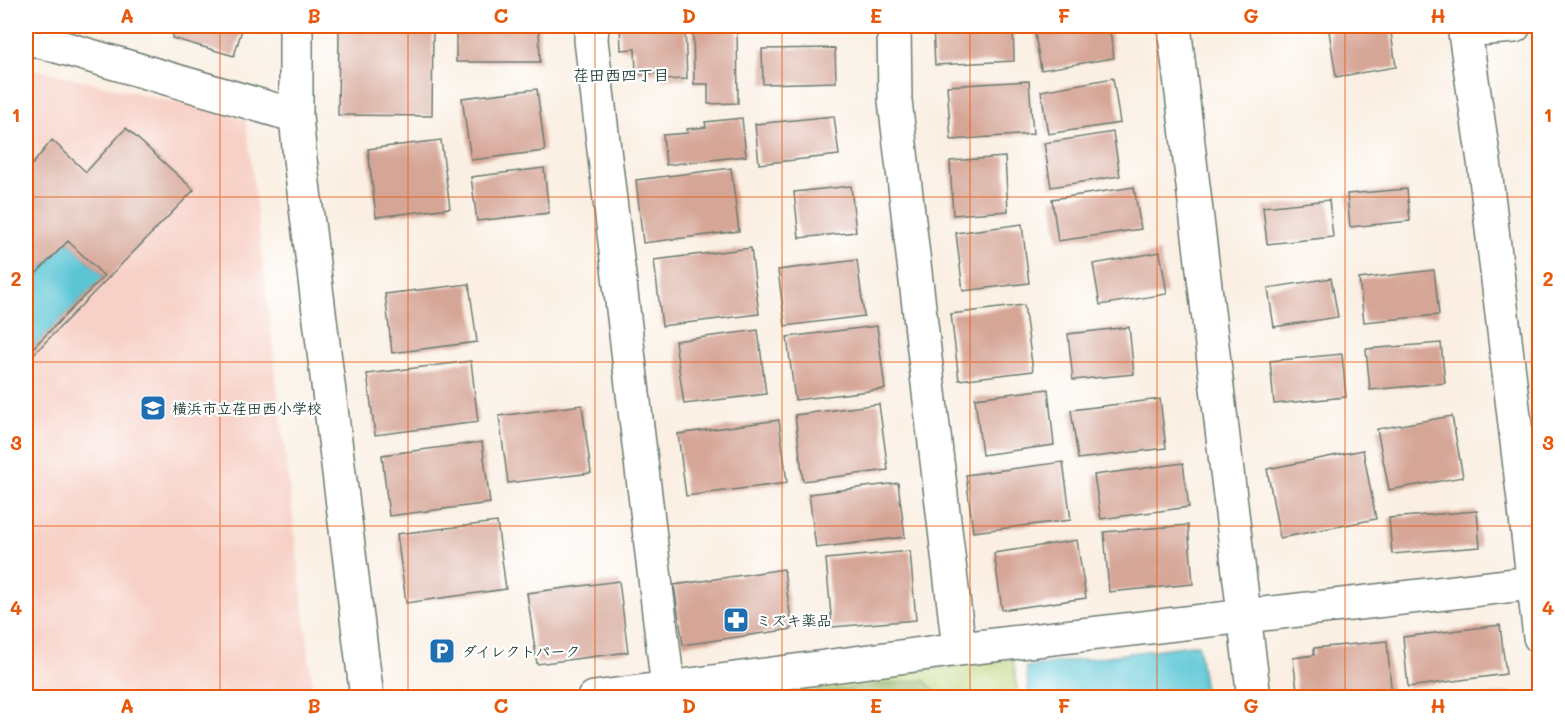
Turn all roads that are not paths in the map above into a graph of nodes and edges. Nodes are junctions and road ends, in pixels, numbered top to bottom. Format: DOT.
graph roads {
  1 [pos="296,26"];
  2 [pos="592,26"];
  3 [pos="894,26"];
  4 [pos="1174,26"];
  5 [pos="1515,26"];
  6 [pos="1465,28"];
  7 [pos="26,37"];
  8 [pos="296,116"];
  9 [pos="1533,583"];
  10 [pos="1244,615"];
  11 [pos="1539,637"];
  12 [pos="959,649"];
  13 [pos="668,688"];
  14 [pos="367,698"];
  15 [pos="594,698"];
  16 [pos="1254,698"];
  1 -- 8 [label="street"];
  2 -- 13 [label="street"];
  3 -- 12 [label="street"];
  4 -- 10 [label="street"];
  5 -- 6 [label="street"];
  6 -- 9 [label="street"];
  7 -- 8 [label="street"];
  8 -- 14 [label="street"];
  9 -- 10 [label="street"];
  9 -- 11 [label="street"];
  10 -- 12 [label="street"];
  10 -- 16 [label="street"];
  12 -- 13 [label="street"];
  13 -- 15 [label="street"];
}
